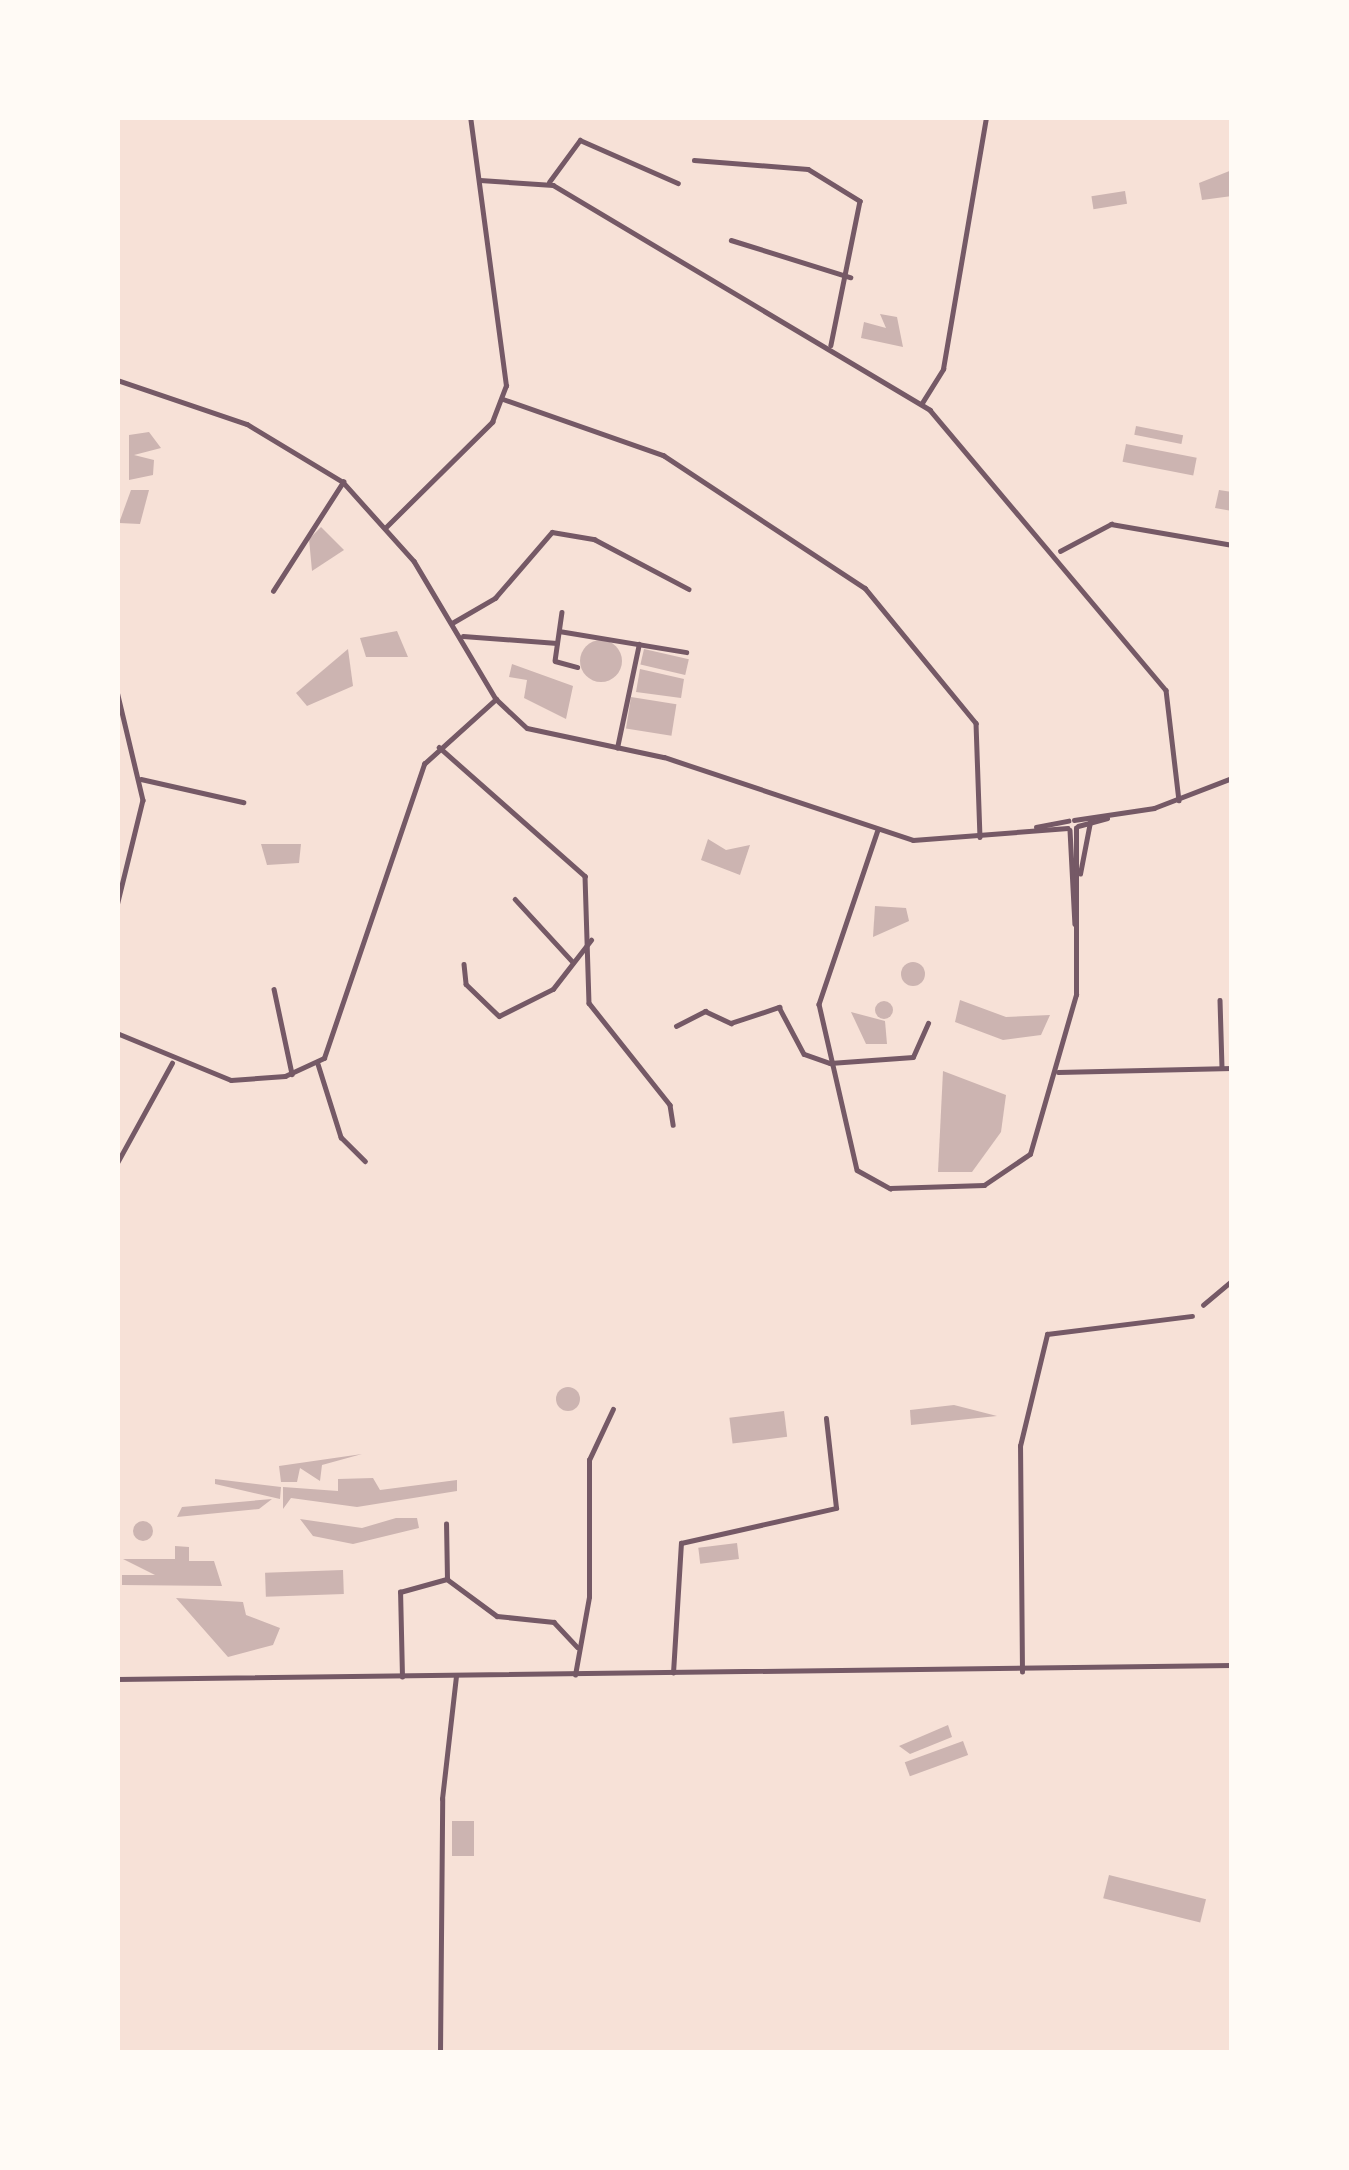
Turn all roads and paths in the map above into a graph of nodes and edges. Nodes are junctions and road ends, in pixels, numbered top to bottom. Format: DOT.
graph roads {
  1 [pos="470,117"];
  2 [pos="986,117"];
  3 [pos="694,160"];
  4 [pos="479,180"];
  5 [pos="678,182"];
  6 [pos="548,183"];
  7 [pos="731,240"];
  8 [pos="850,277"];
  9 [pos="830,346"];
  10 [pos="117,380"];
  11 [pos="503,399"];
  12 [pos="922,403"];
  13 [pos="343,482"];
  14 [pos="386,528"];
  15 [pos="1232,544"];
  16 [pos="1060,551"];
  17 [pos="689,589"];
  18 [pos="273,591"];
  19 [pos="562,612"];
  20 [pos="452,623"];
  21 [pos="559,631"];
  22 [pos="460,637"];
  23 [pos="557,643"];
  24 [pos="639,644"];
  25 [pos="686,652"];
  26 [pos="577,667"];
  27 [pos="117,691"];
  28 [pos="496,699"];
  29 [pos="439,747"];
  30 [pos="617,748"];
  31 [pos="1232,778"];
  32 [pos="141,779"];
  33 [pos="1179,800"];
  34 [pos="243,802"];
  35 [pos="1112,816"];
  36 [pos="1090,822"];
  37 [pos="1072,825"];
  38 [pos="878,830"];
  39 [pos="980,837"];
  40 [pos="1075,878"];
  41 [pos="515,898"];
  42 [pos="117,906"];
  43 [pos="593,938"];
  44 [pos="572,961"];
  45 [pos="464,964"];
  46 [pos="274,989"];
  47 [pos="1220,1000"];
  48 [pos="928,1023"];
  49 [pos="676,1026"];
  50 [pos="117,1033"];
  51 [pos="174,1060"];
  52 [pos="317,1063"];
  53 [pos="830,1063"];
  54 [pos="1222,1068"];
  55 [pos="1232,1068"];
  56 [pos="1055,1072"];
  57 [pos="292,1074"];
  58 [pos="673,1125"];
  59 [pos="365,1161"];
  60 [pos="117,1163"];
  61 [pos="1232,1281"];
  62 [pos="1203,1305"];
  63 [pos="1192,1316"];
  64 [pos="614,1409"];
  65 [pos="826,1419"];
  66 [pos="446,1524"];
  67 [pos="447,1579"];
  68 [pos="577,1647"];
  69 [pos="1232,1665"];
  70 [pos="1022,1672"];
  71 [pos="673,1673"];
  72 [pos="575,1675"];
  73 [pos="402,1677"];
  74 [pos="456,1677"];
  75 [pos="117,1679"];
  76 [pos="440,2053"];
  1 -- 4 [label="street"];
  2 -- 12 [label="street"];
  3 -- 8 [label="street"];
  4 -- 6 [label="street"];
  4 -- 11 [label="street"];
  5 -- 6 [label="street"];
  6 -- 9 [label="street"];
  7 -- 8 [label="street"];
  8 -- 9 [label="street"];
  9 -- 12 [label="street"];
  10 -- 13 [label="street"];
  11 -- 14 [label="street"];
  11 -- 39 [label="street"];
  12 -- 16 [label="street"];
  13 -- 14 [label="street"];
  13 -- 18 [label="street"];
  14 -- 20 [label="street"];
  15 -- 16 [label="street"];
  16 -- 33 [label="street"];
  17 -- 20 [label="street"];
  19 -- 21 [label="street"];
  20 -- 22 [label="street"];
  21 -- 23 [label="street"];
  21 -- 24 [label="street"];
  22 -- 23 [label="street"];
  22 -- 28 [label="street"];
  23 -- 26 [label="street"];
  24 -- 25 [label="street"];
  24 -- 30 [label="street"];
  27 -- 32 [label="street"];
  28 -- 29 [label="street"];
  28 -- 30 [label="street"];
  29 -- 43 [label="street"];
  29 -- 52 [label="street"];
  30 -- 38 [label="street"];
  31 -- 33 [label="street"];
  32 -- 34 [label="street"];
  32 -- 42 [label="street"];
  33 -- 35 [label="street"];
  35 -- 36 [label="street"];
  35 -- 37 [label="street"];
  36 -- 37 [label="street"];
  36 -- 40 [label="street"];
  37 -- 39 [label="street"];
  37 -- 40 [label="street"];
  38 -- 39 [label="street"];
  38 -- 53 [label="street"];
  40 -- 56 [label="street"];
  41 -- 44 [label="street"];
  43 -- 44 [label="street"];
  43 -- 58 [label="street"];
  44 -- 45 [label="street"];
  46 -- 57 [label="street"];
  47 -- 54 [label="street"];
  48 -- 53 [label="street"];
  49 -- 53 [label="street"];
  50 -- 51 [label="street"];
  51 -- 57 [label="street"];
  51 -- 60 [label="street"];
  52 -- 57 [label="street"];
  52 -- 59 [label="street"];
  53 -- 56 [label="street"];
  54 -- 55 [label="street"];
  54 -- 56 [label="street"];
  61 -- 62 [label="street"];
  63 -- 70 [label="street"];
  64 -- 68 [label="street"];
  65 -- 71 [label="street"];
  66 -- 67 [label="street"];
  67 -- 68 [label="street"];
  67 -- 73 [label="street"];
  68 -- 72 [label="street"];
  69 -- 70 [label="street"];
  70 -- 71 [label="street"];
  71 -- 72 [label="street"];
  72 -- 74 [label="street"];
  73 -- 74 [label="street"];
  73 -- 75 [label="street"];
  74 -- 76 [label="street"];
}
